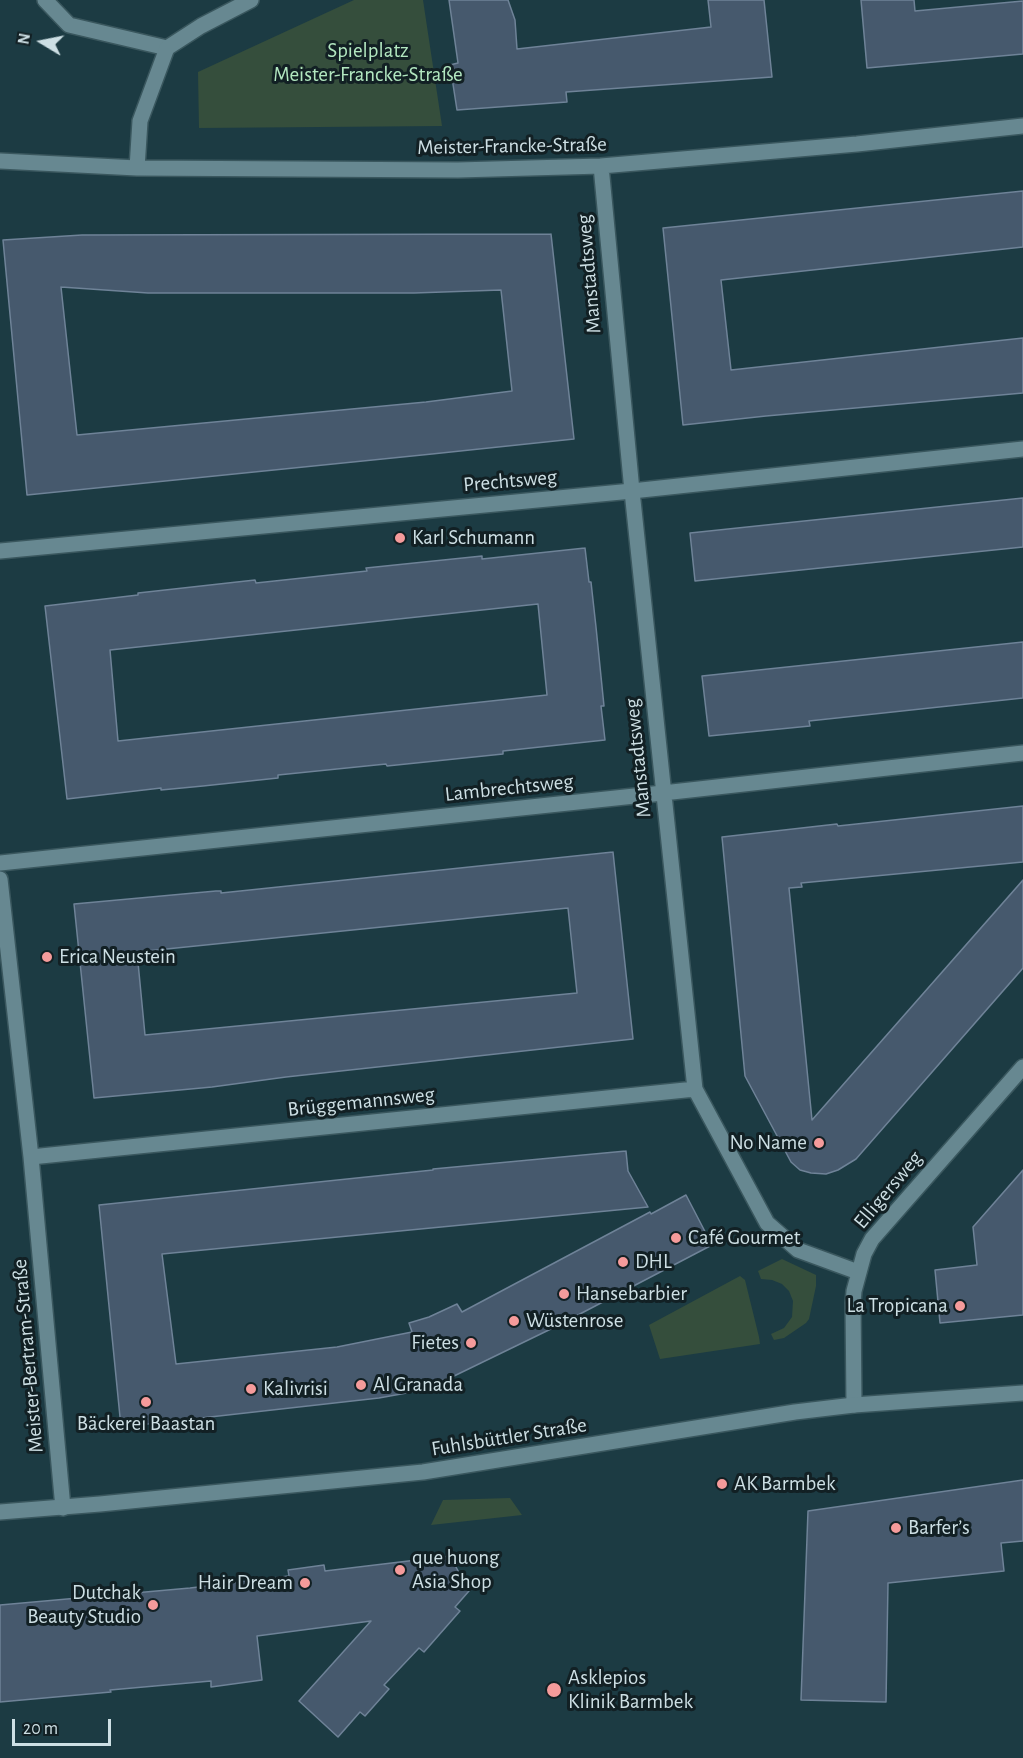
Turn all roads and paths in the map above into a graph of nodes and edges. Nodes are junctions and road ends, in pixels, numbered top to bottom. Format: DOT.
graph roads {
  1 [pos="45,0"];
  2 [pos="250,0"];
  3 [pos="167,48"];
  4 [pos="1023,126"];
  5 [pos="0,161"];
  6 [pos="601,166"];
  7 [pos="137,168"];
  8 [pos="1023,449"];
  9 [pos="632,491"];
  10 [pos="0,551"];
  11 [pos="1023,753"];
  12 [pos="663,793"];
  13 [pos="0,863"];
  14 [pos="0,879"];
  15 [pos="1023,1067"];
  16 [pos="694,1089"];
  17 [pos="31,1157"];
  18 [pos="858,1272"];
  19 [pos="1023,1394"];
  20 [pos="854,1405"];
  21 [pos="63,1508"];
  22 [pos="0,1512"];
  1 -- 3 [label="street"];
  2 -- 3 [label="street"];
  3 -- 7 [label="street"];
  4 -- 6 [label="street, Meister-Francke-Straße"];
  5 -- 7 [label="street, Meister-Francke-Straße"];
  6 -- 7 [label="street, Meister-Francke-Straße"];
  6 -- 9 [label="street, Manstadtsweg"];
  8 -- 9 [label="street, Prechtsweg"];
  9 -- 10 [label="street, Prechtsweg"];
  9 -- 12 [label="street, Manstadtsweg"];
  11 -- 12 [label="street, Lambrechtsweg"];
  12 -- 13 [label="street, Lambrechtsweg"];
  12 -- 16 [label="street, Manstadtsweg"];
  14 -- 17 [label="street, Meister-Bertram-Straße"];
  15 -- 18 [label="street, Elligersweg"];
  16 -- 17 [label="street, Brüggemannsweg"];
  16 -- 18 [label="street, Manstadtsweg"];
  17 -- 21 [label="street, Meister-Bertram-Straße"];
  18 -- 20 [label="street, Elligersweg"];
  19 -- 20 [label="street, Fuhlsbüttler Straße"];
  20 -- 21 [label="street, Fuhlsbüttler Straße"];
  21 -- 22 [label="street, Fuhlsbüttler Straße"];
}
